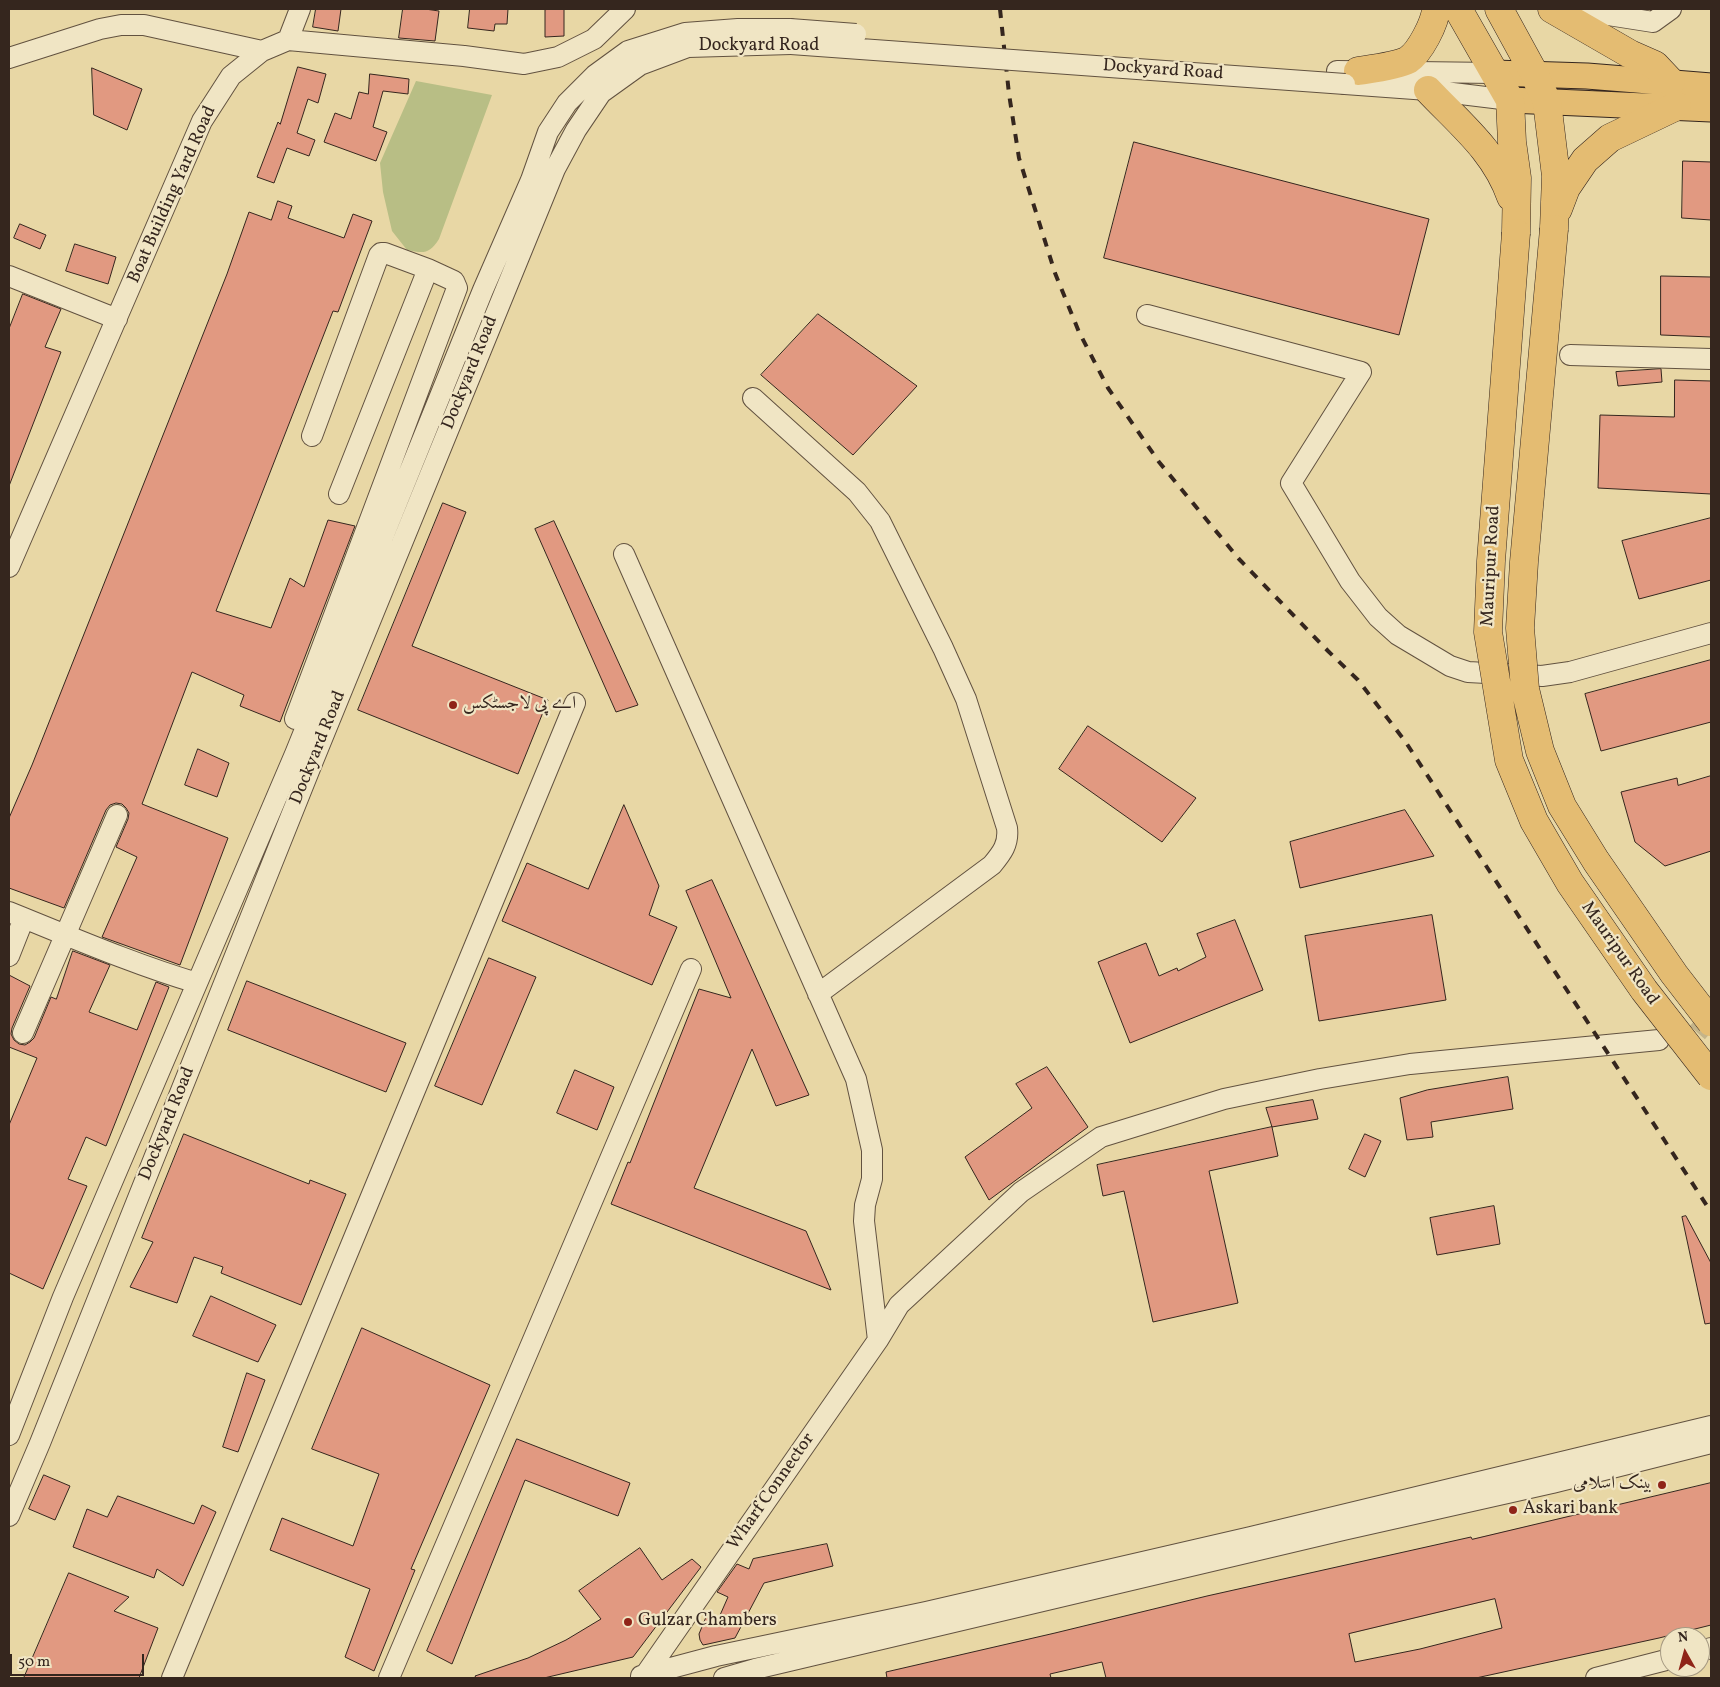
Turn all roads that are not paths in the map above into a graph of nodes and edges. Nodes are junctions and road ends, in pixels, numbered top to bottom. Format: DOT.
graph roads {
  1 [pos="300,9"];
  2 [pos="625,9"];
  3 [pos="1436,9"];
  4 [pos="1458,9"];
  5 [pos="1499,9"];
  6 [pos="1552,9"];
  7 [pos="1671,9"];
  8 [pos="1600,11"];
  9 [pos="288,40"];
  10 [pos="262,51"];
  11 [pos="9,58"];
  12 [pos="1494,73"];
  13 [pos="1534,74"];
  14 [pos="1347,76"];
  15 [pos="1711,86"];
  16 [pos="1428,90"];
  17 [pos="1674,94"];
  18 [pos="1510,100"];
  19 [pos="1547,102"];
  20 [pos="1711,109"];
  21 [pos="1554,225"];
  22 [pos="1516,228"];
  23 [pos="428,270"];
  24 [pos="9,276"];
  25 [pos="1147,315"];
  26 [pos="117,319"];
  27 [pos="1570,355"];
  28 [pos="1711,359"];
  29 [pos="753,398"];
  30 [pos="312,436"];
  31 [pos="339,494"];
  32 [pos="624,554"];
  33 [pos="9,567"];
  34 [pos="1711,633"];
  35 [pos="575,703"];
  36 [pos="282,783"];
  37 [pos="117,815"];
  38 [pos="16,915"];
  39 [pos="64,936"];
  40 [pos="9,956"];
  41 [pos="691,968"];
  42 [pos="198,984"];
  43 [pos="818,994"];
  44 [pos="1711,1022"];
  45 [pos="23,1033"];
  46 [pos="1659,1040"];
  47 [pos="1711,1076"];
  48 [pos="878,1340"];
  49 [pos="1711,1426"];
  50 [pos="9,1435"];
  51 [pos="1711,1443"];
  52 [pos="9,1516"];
  53 [pos="1660,1662"];
  54 [pos="641,1677"];
  55 [pos="172,1678"];
  56 [pos="389,1678"];
  57 [pos="724,1678"];
  58 [pos="1596,1678"];
  1 -- 9 [label="street"];
  2 -- 9 [label="street, Boat Building Yard Road"];
  3 -- 14 [label="highway"];
  4 -- 12 [label="highway, Mauripur Road"];
  5 -- 13 [label="highway, Mauripur Road"];
  6 -- 17 [label="highway"];
  7 -- 8 [label="street"];
  9 -- 10 [label="street, Boat Building Yard Road"];
  10 -- 11 [label="street"];
  10 -- 26 [label="street, Boat Building Yard Road"];
  12 -- 13 [label="main road"];
  12 -- 14 [label="street, Dockyard Road"];
  12 -- 18 [label="highway, Mauripur Road"];
  13 -- 17 [label="main road"];
  13 -- 19 [label="highway, Mauripur Road"];
  14 -- 16 [label="street, Dockyard Road"];
  14 -- 36 [label="street, Dockyard Road, bridge"];
  14 -- 52 [label="street, Dockyard Road, bridge"];
  15 -- 17 [label="main road"];
  16 -- 18 [label="street, Dockyard Road"];
  16 -- 22 [label="highway"];
  17 -- 19 [label="main road"];
  17 -- 20 [label="main road"];
  17 -- 21 [label="highway"];
  18 -- 19 [label="main road"];
  18 -- 22 [label="highway, Mauripur Road"];
  19 -- 21 [label="highway, Mauripur Road"];
  21 -- 44 [label="highway, Mauripur Road, bridge"];
  22 -- 47 [label="highway, Mauripur Road, bridge"];
  23 -- 30 [label="street"];
  23 -- 31 [label="street"];
  23 -- 36 [label="street"];
  24 -- 26 [label="street"];
  25 -- 34 [label="street"];
  26 -- 33 [label="street, Boat Building Yard Road"];
  27 -- 28 [label="street"];
  29 -- 43 [label="street"];
  32 -- 43 [label="street"];
  35 -- 55 [label="street"];
  36 -- 42 [label="street, Dockyard Road"];
  37 -- 39 [label="street"];
  38 -- 39 [label="street"];
  38 -- 40 [label="street"];
  39 -- 42 [label="street"];
  39 -- 45 [label="street"];
  41 -- 56 [label="street"];
  42 -- 50 [label="street, Dockyard Road"];
  43 -- 48 [label="street"];
  46 -- 48 [label="street, Wharf Connector"];
  48 -- 54 [label="street, Wharf Connector"];
  49 -- 54 [label="street"];
  51 -- 57 [label="street"];
  53 -- 58 [label="street"];
}
